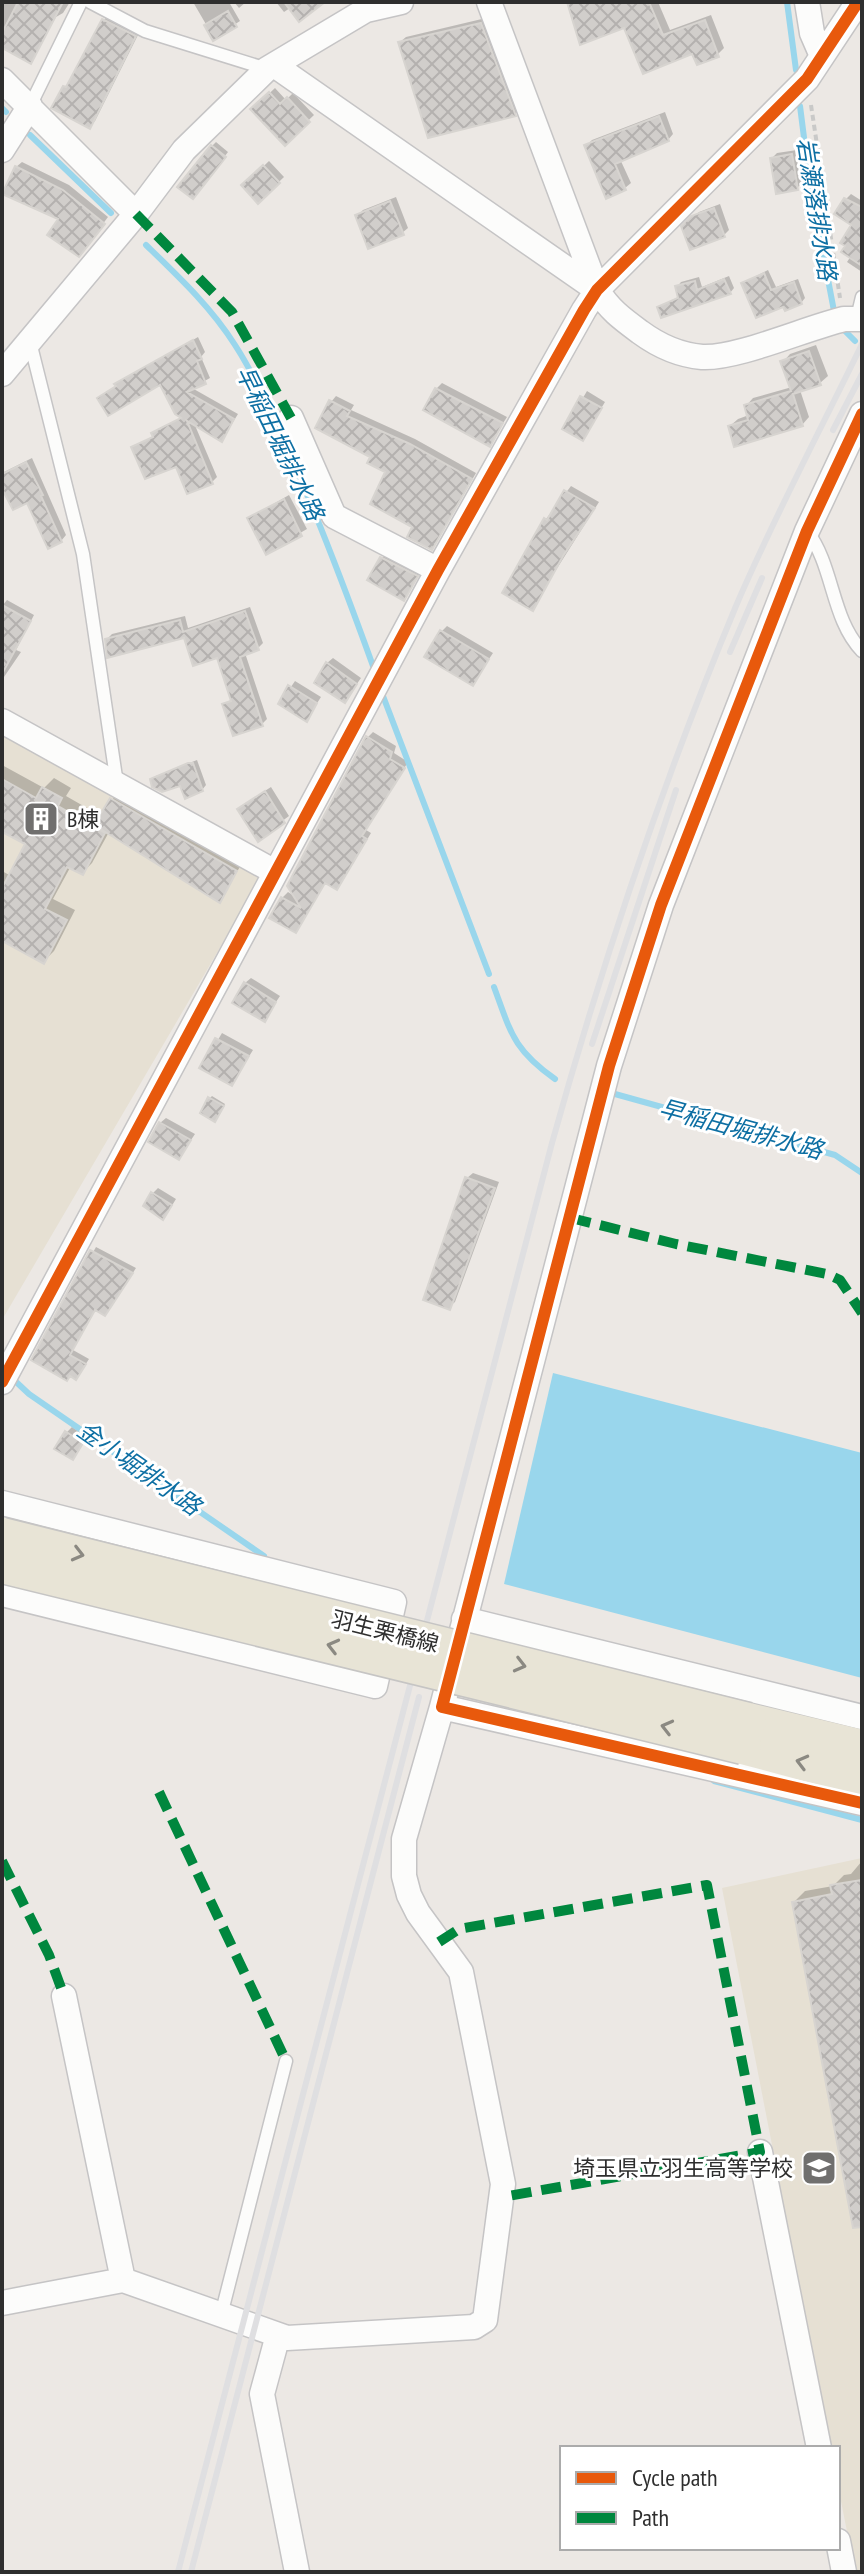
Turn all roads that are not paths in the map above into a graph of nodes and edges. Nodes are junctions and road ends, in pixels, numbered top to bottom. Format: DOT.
graph roads {
  1 [pos="81,2"];
  2 [pos="90,2"];
  3 [pos="401,2"];
  4 [pos="489,2"];
  5 [pos="807,2"];
  6 [pos="858,2"];
  7 [pos="822,56"];
  8 [pos="271,67"];
  9 [pos="2,80"];
  10 [pos="30,106"];
  11 [pos="2,150"];
  12 [pos="136,214"];
  13 [pos="597,290"];
  14 [pos="856,313"];
  15 [pos="30,342"];
  16 [pos="2,374"];
  17 [pos="862,414"];
  18 [pos="291,418"];
  19 [pos="807,531"];
  20 [pos="438,570"];
  21 [pos="862,651"];
  22 [pos="2,721"];
  23 [pos="117,784"];
  24 [pos="275,872"];
  25 [pos="2,1382"];
  26 [pos="2,1503"];
  27 [pos="2,1536"];
  28 [pos="2,1565"];
  29 [pos="2,1594"];
  30 [pos="464,1619"];
  31 [pos="442,1707"];
  32 [pos="862,1717"];
  33 [pos="746,1733"];
  34 [pos="862,1748"];
  35 [pos="862,1778"];
  36 [pos="862,1803"];
  37 [pos="64,1996"];
  38 [pos="286,2061"];
  39 [pos="760,2152"];
  40 [pos="123,2280"];
  41 [pos="2,2303"];
  42 [pos="221,2315"];
  43 [pos="278,2335"];
  44 [pos="819,2446"];
  45 [pos="840,2550"];
  46 [pos="297,2572"];
  47 [pos="844,2572"];
  1 -- 10 [label="lane"];
  2 -- 8 [label="lane"];
  3 -- 8 [label="street"];
  4 -- 13 [label="street"];
  5 -- 7 [label="street"];
  6 -- 7 [label="street"];
  7 -- 13 [label="street"];
  8 -- 12 [label="street"];
  8 -- 13 [label="street"];
  9 -- 10 [label="street"];
  10 -- 11 [label="street"];
  10 -- 12 [label="street"];
  12 -- 15 [label="street"];
  13 -- 14 [label="street"];
  13 -- 20 [label="street"];
  15 -- 16 [label="street"];
  15 -- 23 [label="lane"];
  17 -- 19 [label="street"];
  18 -- 20 [label="street"];
  19 -- 21 [label="lane"];
  19 -- 30 [label="street"];
  20 -- 24 [label="street"];
  22 -- 23 [label="street"];
  23 -- 24 [label="street"];
  24 -- 25 [label="street"];
  26 -- 29 [label="street"];
  27 -- 33 [label="main road, 羽生栗橋線, one-way, bridge"];
  33 -- 28 [label="main road, 羽生栗橋線, one-way, bridge"];
  30 -- 31 [label="street"];
  30 -- 32 [label="street"];
  31 -- 36 [label="street"];
  31 -- 43 [label="street"];
  33 -- 34 [label="main road, 羽生栗橋線"];
  35 -- 33 [label="main road, 羽生栗橋線, one-way"];
  37 -- 40 [label="street"];
  38 -- 42 [label="lane"];
  39 -- 44 [label="street"];
  40 -- 41 [label="street"];
  40 -- 42 [label="street"];
  42 -- 43 [label="street"];
  43 -- 46 [label="street"];
  45 -- 47 [label="street"];
}
